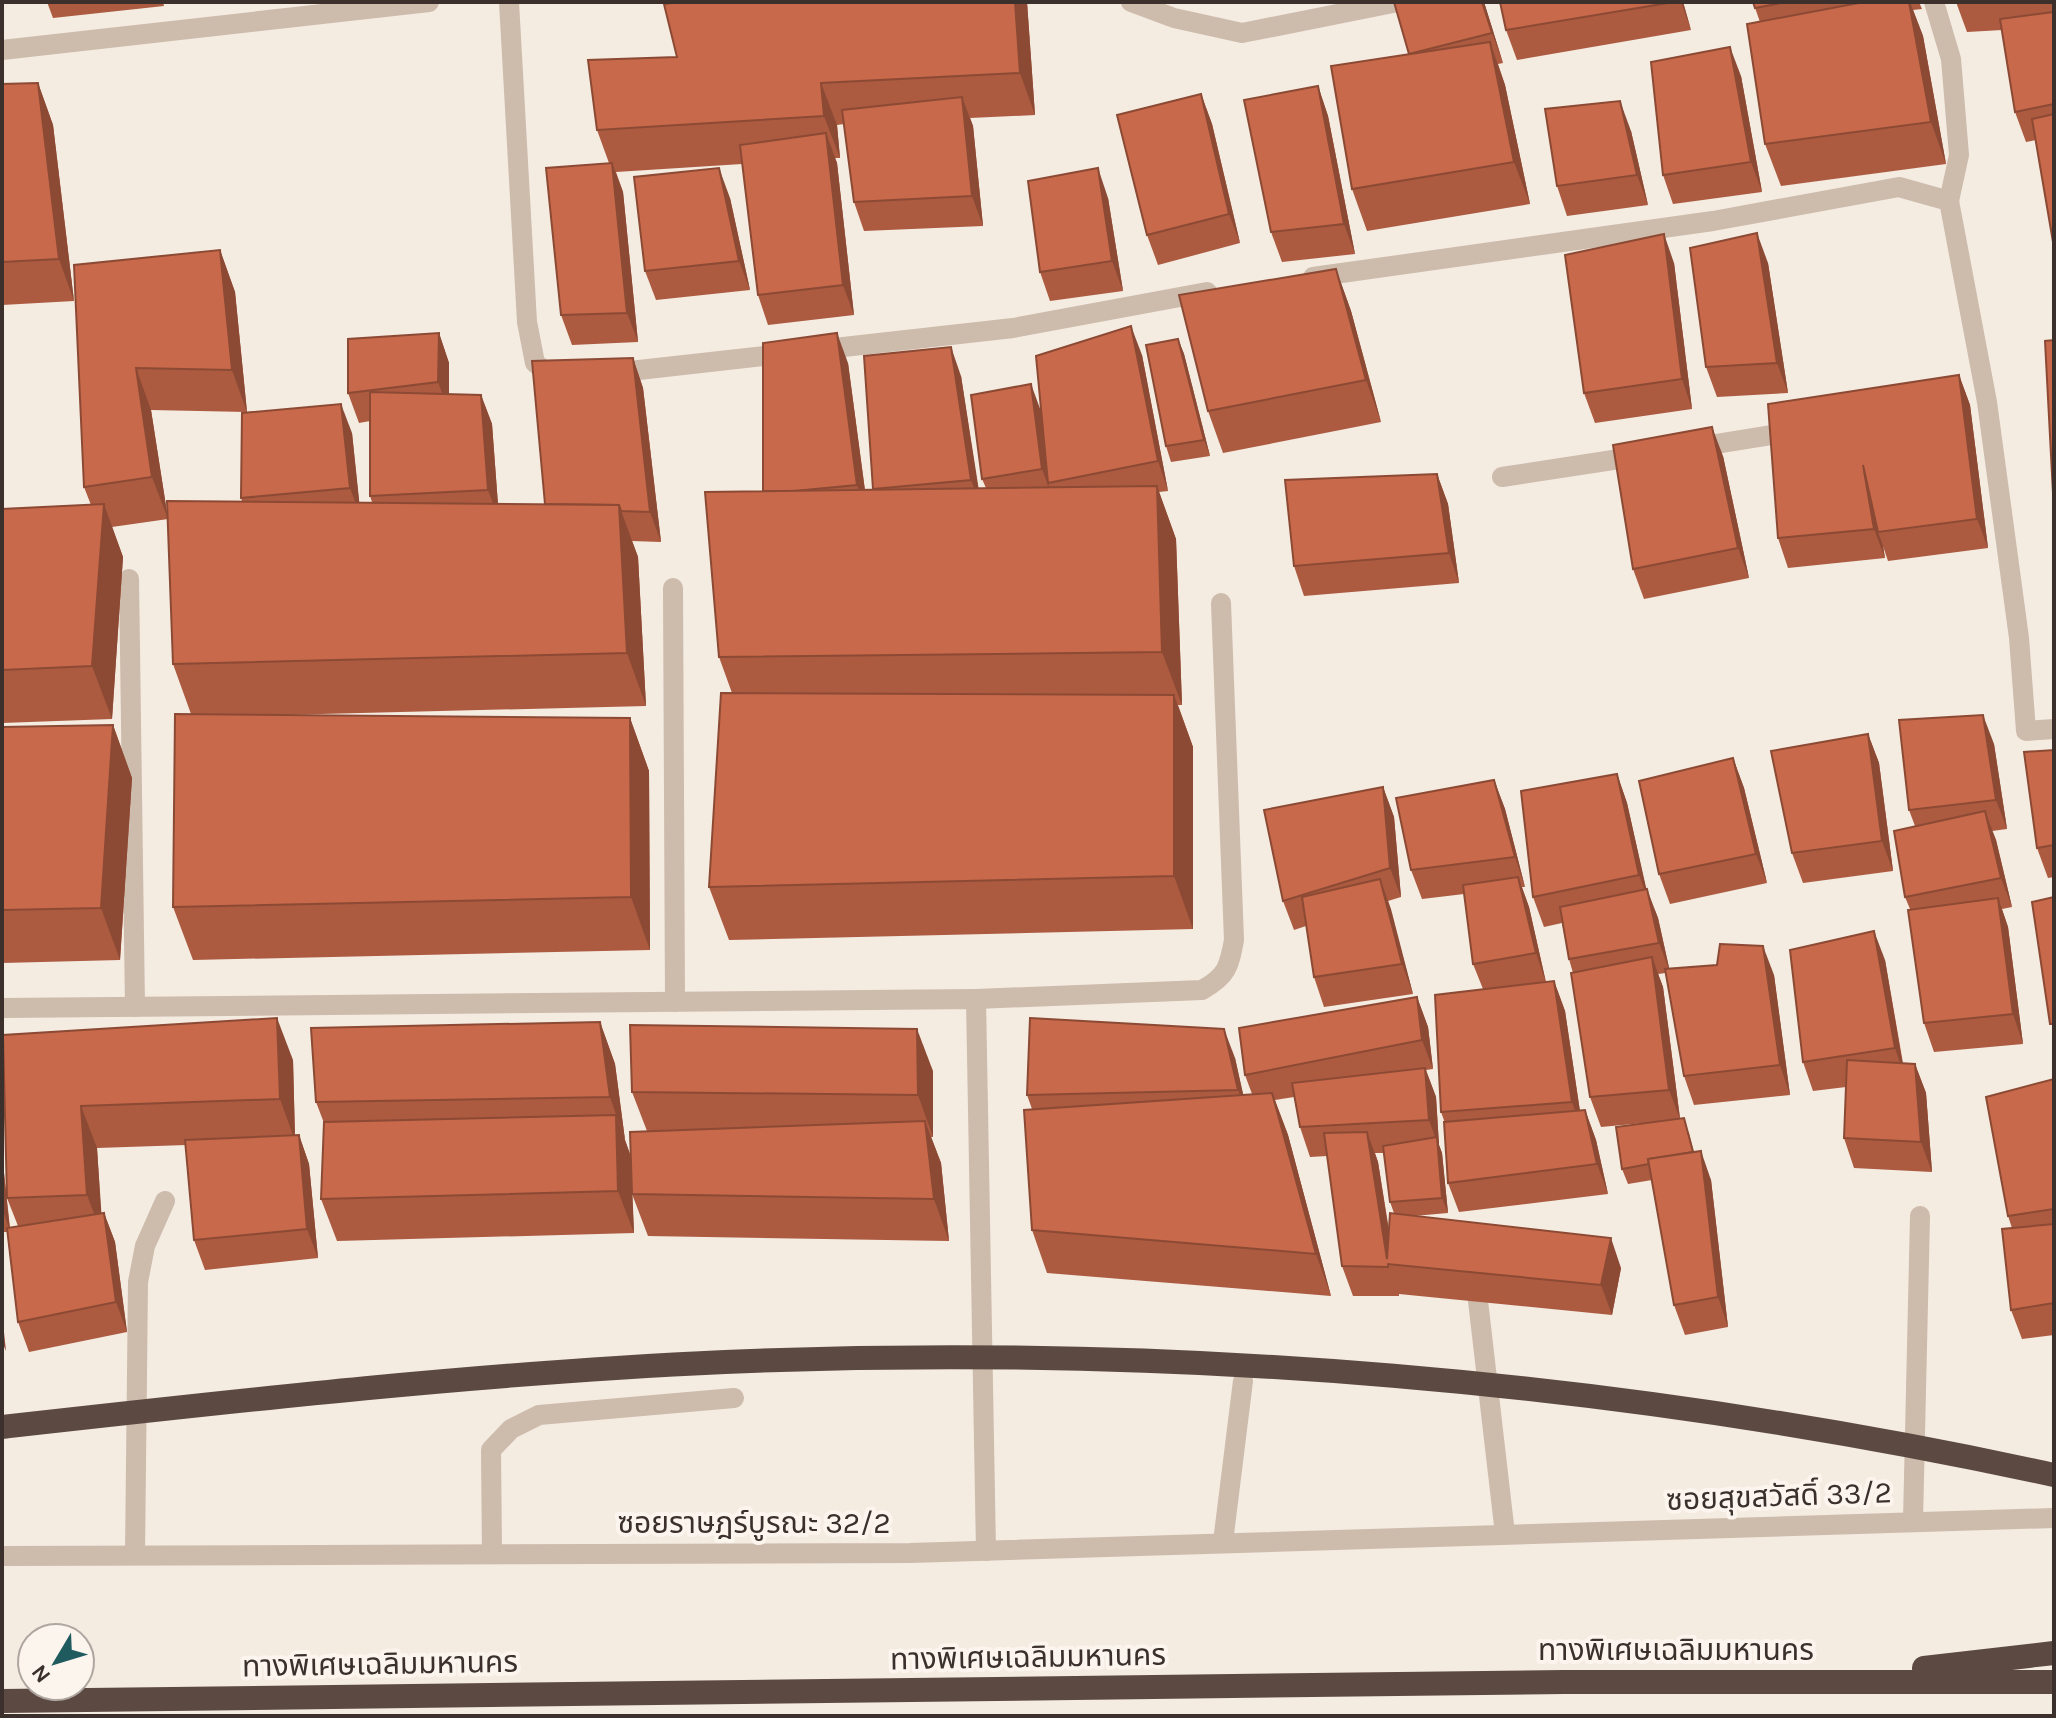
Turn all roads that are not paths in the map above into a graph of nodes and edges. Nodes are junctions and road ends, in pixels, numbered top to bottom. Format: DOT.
graph roads {
  1 [pos="429,2"];
  2 [pos="509,2"];
  3 [pos="1131,2"];
  4 [pos="1398,2"];
  5 [pos="1934,2"];
  6 [pos="2,50"];
  7 [pos="1949,201"];
  8 [pos="1288,281"];
  9 [pos="1226,289"];
  10 [pos="1820,427"];
  11 [pos="1502,477"];
  12 [pos="129,579"];
  13 [pos="673,588"];
  14 [pos="1221,603"];
  15 [pos="2054,729"];
  16 [pos="976,999"];
  17 [pos="675,1002"];
  18 [pos="135,1007"];
  19 [pos="2,1008"];
  20 [pos="165,1201"];
  21 [pos="1920,1216"];
  22 [pos="1473,1263"];
  23 [pos="1243,1381"];
  24 [pos="734,1398"];
  25 [pos="2,1427"];
  26 [pos="2054,1475"];
  27 [pos="2054,1518"];
  28 [pos="1913,1521"];
  29 [pos="1505,1534"];
  30 [pos="1223,1542"];
  31 [pos="986,1551"];
  32 [pos="492,1554"];
  33 [pos="135,1555"];
  34 [pos="2,1556"];
  35 [pos="2054,1653"];
  36 [pos="1814,1680"];
  37 [pos="2054,1682"];
  38 [pos="2,1701"];
  1 -- 6 [label="street"];
  2 -- 9 [label="street"];
  3 -- 4 [label="street"];
  5 -- 7 [label="street"];
  7 -- 8 [label="street"];
  7 -- 15 [label="street"];
  10 -- 11 [label="street"];
  12 -- 18 [label="street"];
  13 -- 17 [label="street"];
  14 -- 16 [label="street"];
  16 -- 17 [label="street"];
  16 -- 31 [label="street"];
  17 -- 18 [label="street"];
  18 -- 19 [label="street"];
  20 -- 33 [label="street"];
  21 -- 28 [label="street"];
  22 -- 29 [label="street"];
  23 -- 30 [label="street"];
  24 -- 32 [label="street"];
  25 -- 26 [label="highway, bridge"];
  27 -- 28 [label="street, ซอยสุขสวัสดิ์ 33/2"];
  28 -- 29 [label="street, ซอยสุขสวัสดิ์ 33/2"];
  29 -- 30 [label="street, ซอยราษฎร์บูรณะ 32/2"];
  30 -- 31 [label="street, ซอยราษฎร์บูรณะ 32/2"];
  31 -- 32 [label="street, ซอยราษฎร์บูรณะ 32/2"];
  32 -- 33 [label="street, ซอยราษฎร์บูรณะ 32/2"];
  33 -- 34 [label="street, ซอยราษฎร์บูรณะ 32/2"];
  35 -- 36 [label="highway"];
  36 -- 37 [label="highway, ทางพิเศษเฉลิมมหานคร"];
  36 -- 38 [label="highway, ทางพิเศษเฉลิมมหานคร"];
}
